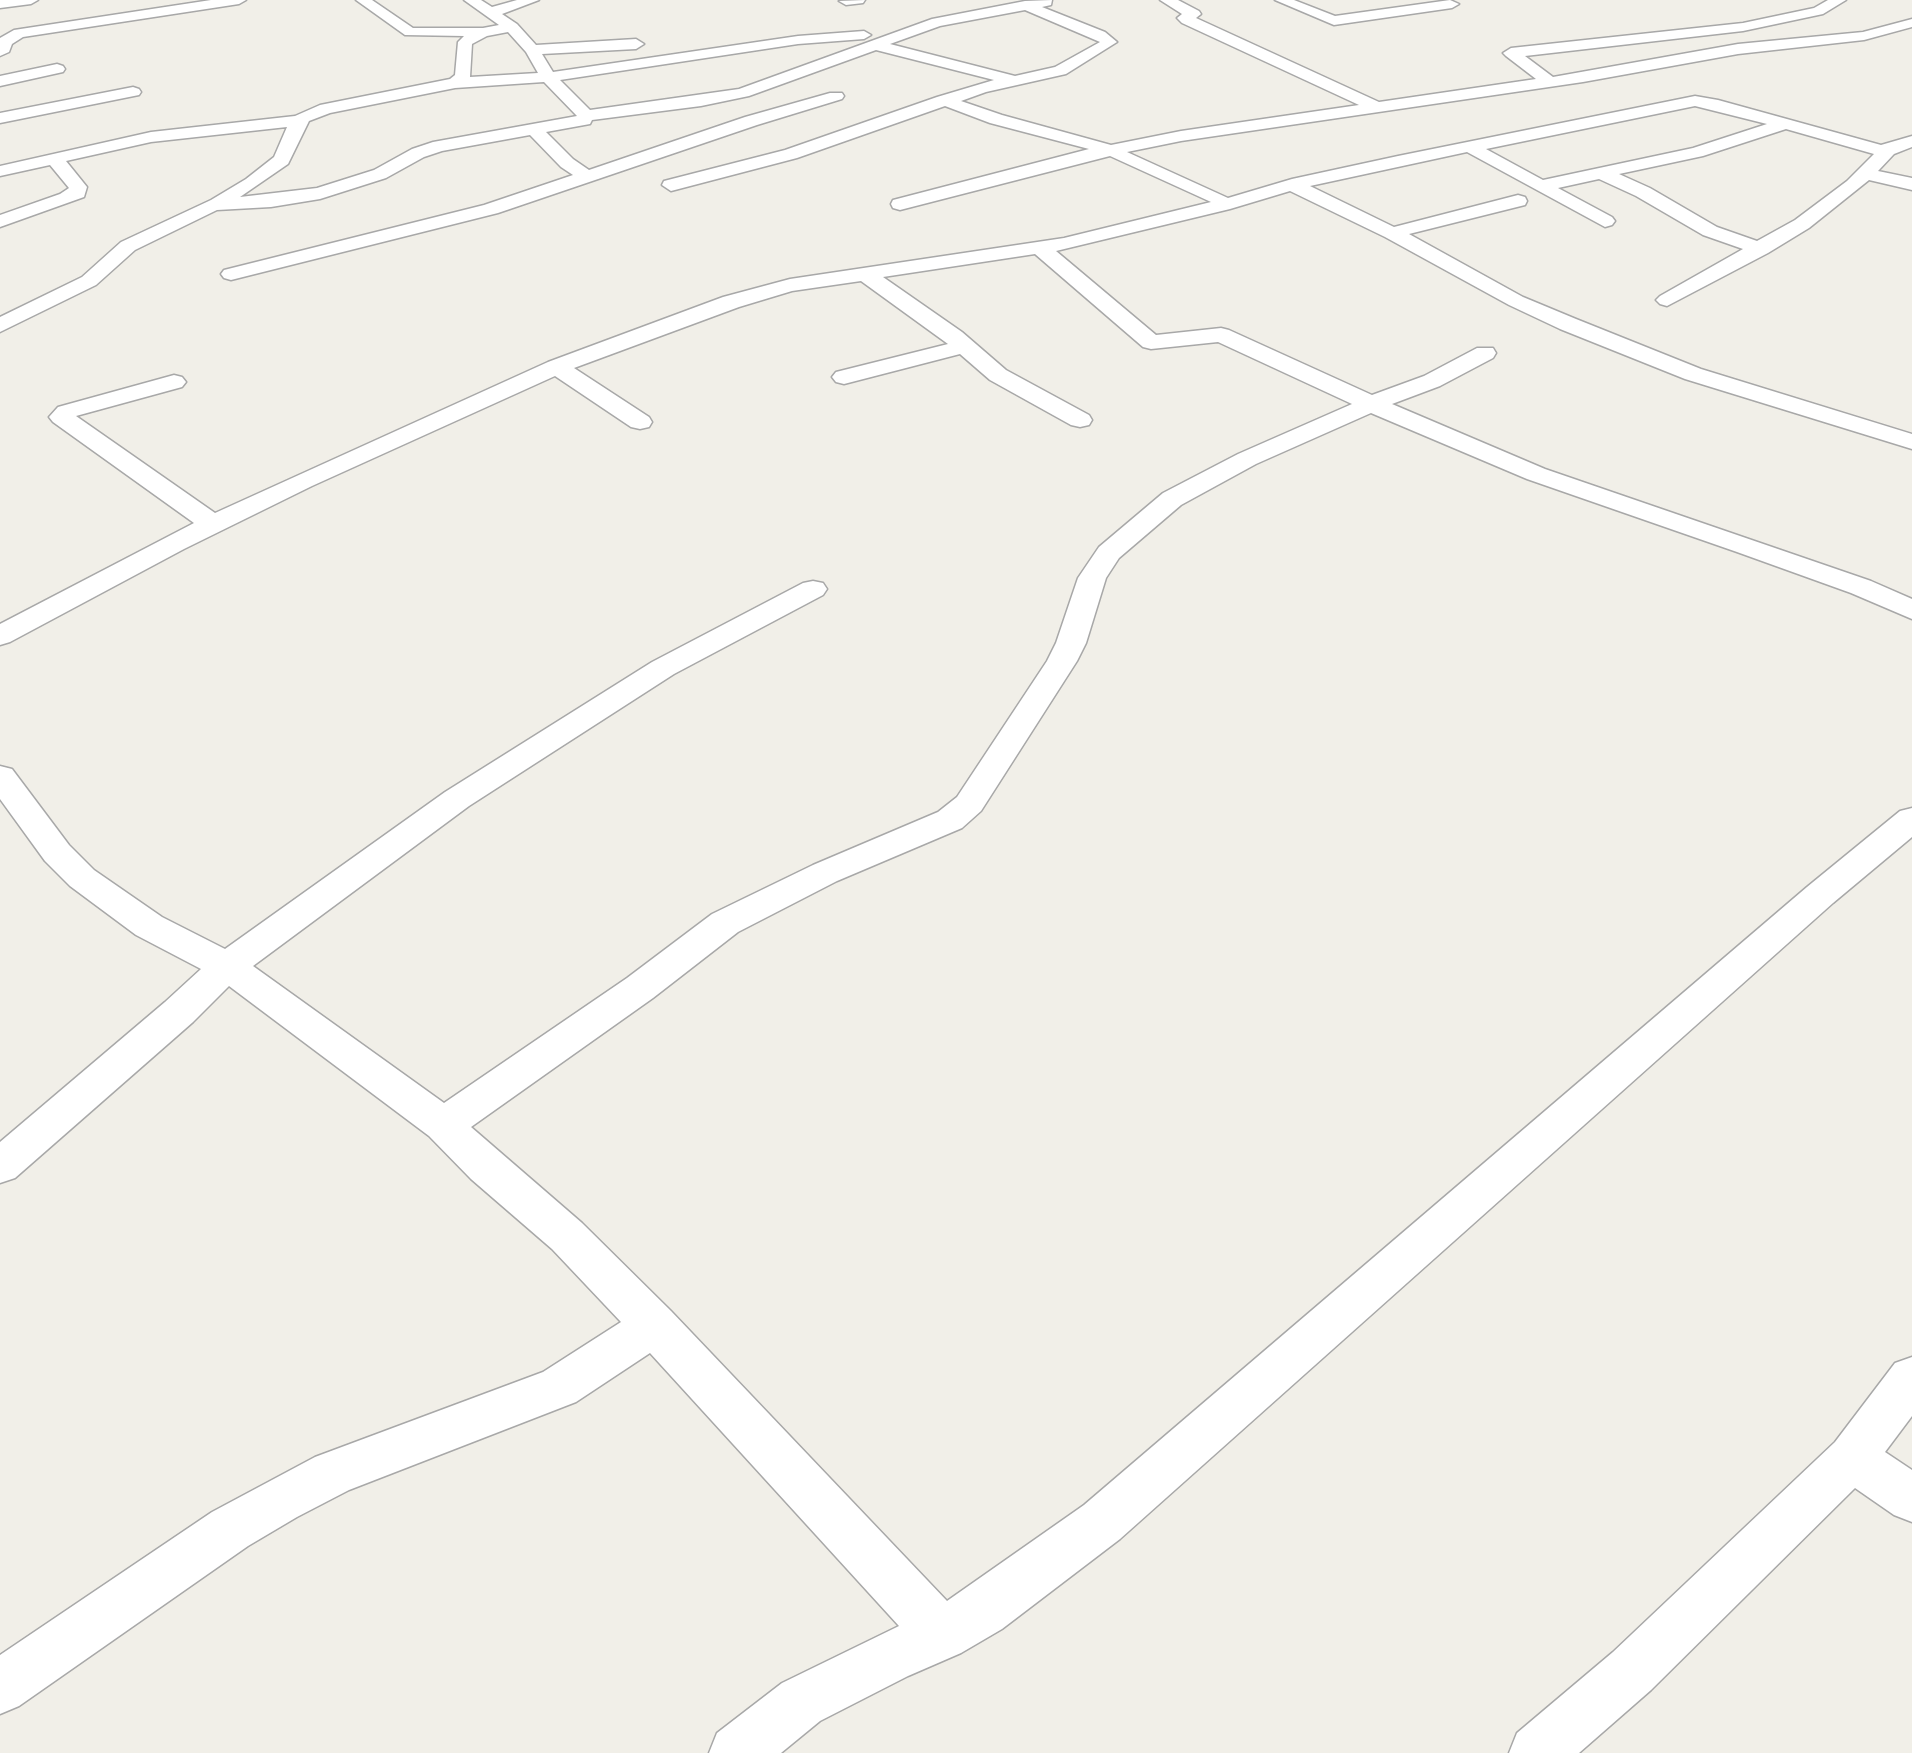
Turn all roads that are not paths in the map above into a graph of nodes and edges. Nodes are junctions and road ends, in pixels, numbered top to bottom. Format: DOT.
graph roads {
  1 [pos="31,0"];
  2 [pos="135,0"];
  3 [pos="239,0"];
  4 [pos="363,0"];
  5 [pos="471,0"];
  6 [pos="532,0"];
  7 [pos="1067,0"];
  8 [pos="1167,0"];
  9 [pos="1282,0"];
  10 [pos="1839,0"];
  11 [pos="1348,2"];
  12 [pos="1,3"];
  13 [pos="1032,3"];
  14 [pos="1452,4"];
  15 [pos="492,12"];
  16 [pos="145,15"];
  17 [pos="1387,16"];
  18 [pos="1912,23"];
  19 [pos="512,27"];
  20 [pos="482,32"];
  21 [pos="892,36"];
  22 [pos="655,42"];
  23 [pos="872,44"];
  24 [pos="532,50"];
  25 [pos="0,51"];
  26 [pos="57,69"];
  27 [pos="548,77"];
  28 [pos="784,77"];
  29 [pos="8,79"];
  30 [pos="1011,80"];
  31 [pos="1550,82"];
  32 [pos="455,83"];
  33 [pos="1659,90"];
  34 [pos="133,92"];
  35 [pos="943,100"];
  36 [pos="1695,101"];
  37 [pos="1377,107"];
  38 [pos="60,108"];
  39 [pos="869,110"];
  40 [pos="586,116"];
  41 [pos="0,118"];
  42 [pos="891,119"];
  43 [pos="301,120"];
  44 [pos="1784,124"];
  45 [pos="536,130"];
  46 [pos="1468,146"];
  47 [pos="1904,146"];
  48 [pos="1115,149"];
  49 [pos="55,160"];
  50 [pos="0,172"];
  51 [pos="1604,174"];
  52 [pos="1866,174"];
  53 [pos="588,177"];
  54 [pos="1912,184"];
  55 [pos="671,185"];
  56 [pos="1292,185"];
  57 [pos="1544,185"];
  58 [pos="1518,201"];
  59 [pos="900,204"];
  60 [pos="212,205"];
  61 [pos="1223,205"];
  62 [pos="0,221"];
  63 [pos="1605,221"];
  64 [pos="1392,233"];
  65 [pos="1040,248"];
  66 [pos="1761,249"];
  67 [pos="864,273"];
  68 [pos="231,274"];
  69 [pos="1667,300"];
  70 [pos="0,325"];
  71 [pos="965,346"];
  72 [pos="1485,353"];
  73 [pos="556,367"];
  74 [pos="844,377"];
  75 [pos="174,382"];
  76 [pos="1371,404"];
  77 [pos="1080,420"];
  78 [pos="640,422"];
  79 [pos="1912,442"];
  80 [pos="213,524"];
  81 [pos="813,589"];
  82 [pos="1912,610"];
  83 [pos="0,636"];
  84 [pos="0,776"];
  85 [pos="1912,819"];
  86 [pos="227,966"];
  87 [pos="443,1125"];
  88 [pos="0,1166"];
  89 [pos="654,1325"];
  90 [pos="1912,1378"];
  91 [pos="1852,1458"];
  92 [pos="1912,1498"];
  93 [pos="942,1634"];
  94 [pos="0,1687"];
  95 [pos="737,1753"];
  96 [pos="1537,1753"];
  1 -- 12 [label="street"];
  2 -- 16 [label="street"];
  3 -- 16 [label="street"];
  4 -- 20 [label="street"];
  5 -- 15 [label="street"];
  6 -- 15 [label="street"];
  7 -- 13 [label="street"];
  8 -- 37 [label="street"];
  9 -- 17 [label="street"];
  10 -- 31 [label="street"];
  11 -- 17 [label="street"];
  13 -- 21 [label="street"];
  13 -- 30 [label="street"];
  14 -- 17 [label="street"];
  15 -- 19 [label="street"];
  16 -- 25 [label="street"];
  18 -- 31 [label="street"];
  19 -- 20 [label="street"];
  19 -- 24 [label="street"];
  20 -- 32 [label="street"];
  21 -- 23 [label="street"];
  21 -- 27 [label="street"];
  22 -- 24 [label="street"];
  23 -- 28 [label="street"];
  23 -- 30 [label="street"];
  24 -- 27 [label="street"];
  26 -- 29 [label="street"];
  27 -- 32 [label="street"];
  27 -- 40 [label="street"];
  28 -- 40 [label="street"];
  28 -- 53 [label="street"];
  29 -- 38 [label="street"];
  30 -- 35 [label="street"];
  31 -- 37 [label="street"];
  32 -- 43 [label="street"];
  33 -- 36 [label="street"];
  34 -- 38 [label="street"];
  35 -- 42 [label="street"];
  35 -- 48 [label="street"];
  36 -- 44 [label="street"];
  36 -- 46 [label="street"];
  37 -- 48 [label="street"];
  38 -- 41 [label="street"];
  39 -- 42 [label="street"];
  40 -- 45 [label="street"];
  42 -- 55 [label="street"];
  43 -- 49 [label="street"];
  43 -- 60 [label="street"];
  44 -- 47 [label="street"];
  44 -- 51 [label="street"];
  45 -- 53 [label="street"];
  45 -- 60 [label="street"];
  46 -- 56 [label="street"];
  46 -- 57 [label="street"];
  47 -- 52 [label="street"];
  48 -- 59 [label="street"];
  48 -- 61 [label="street"];
  49 -- 50 [label="street"];
  49 -- 62 [label="street"];
  51 -- 57 [label="street"];
  51 -- 66 [label="street"];
  52 -- 54 [label="street"];
  52 -- 66 [label="street"];
  53 -- 68 [label="street"];
  56 -- 61 [label="street"];
  56 -- 64 [label="street"];
  57 -- 63 [label="street"];
  58 -- 64 [label="street"];
  60 -- 70 [label="street"];
  61 -- 65 [label="street"];
  64 -- 79 [label="street"];
  65 -- 67 [label="street"];
  65 -- 76 [label="street"];
  66 -- 69 [label="street"];
  67 -- 71 [label="street"];
  67 -- 73 [label="street"];
  71 -- 74 [label="street"];
  71 -- 77 [label="street"];
  72 -- 76 [label="street"];
  73 -- 78 [label="street"];
  73 -- 80 [label="street"];
  75 -- 80 [label="street"];
  76 -- 82 [label="street"];
  76 -- 87 [label="street"];
  80 -- 83 [label="street"];
  81 -- 86 [label="street"];
  84 -- 86 [label="street"];
  85 -- 93 [label="street"];
  86 -- 87 [label="street"];
  86 -- 88 [label="street"];
  87 -- 89 [label="street"];
  89 -- 93 [label="street"];
  89 -- 94 [label="street"];
  90 -- 91 [label="street"];
  91 -- 92 [label="street"];
  91 -- 96 [label="street"];
  93 -- 95 [label="street"];
}
